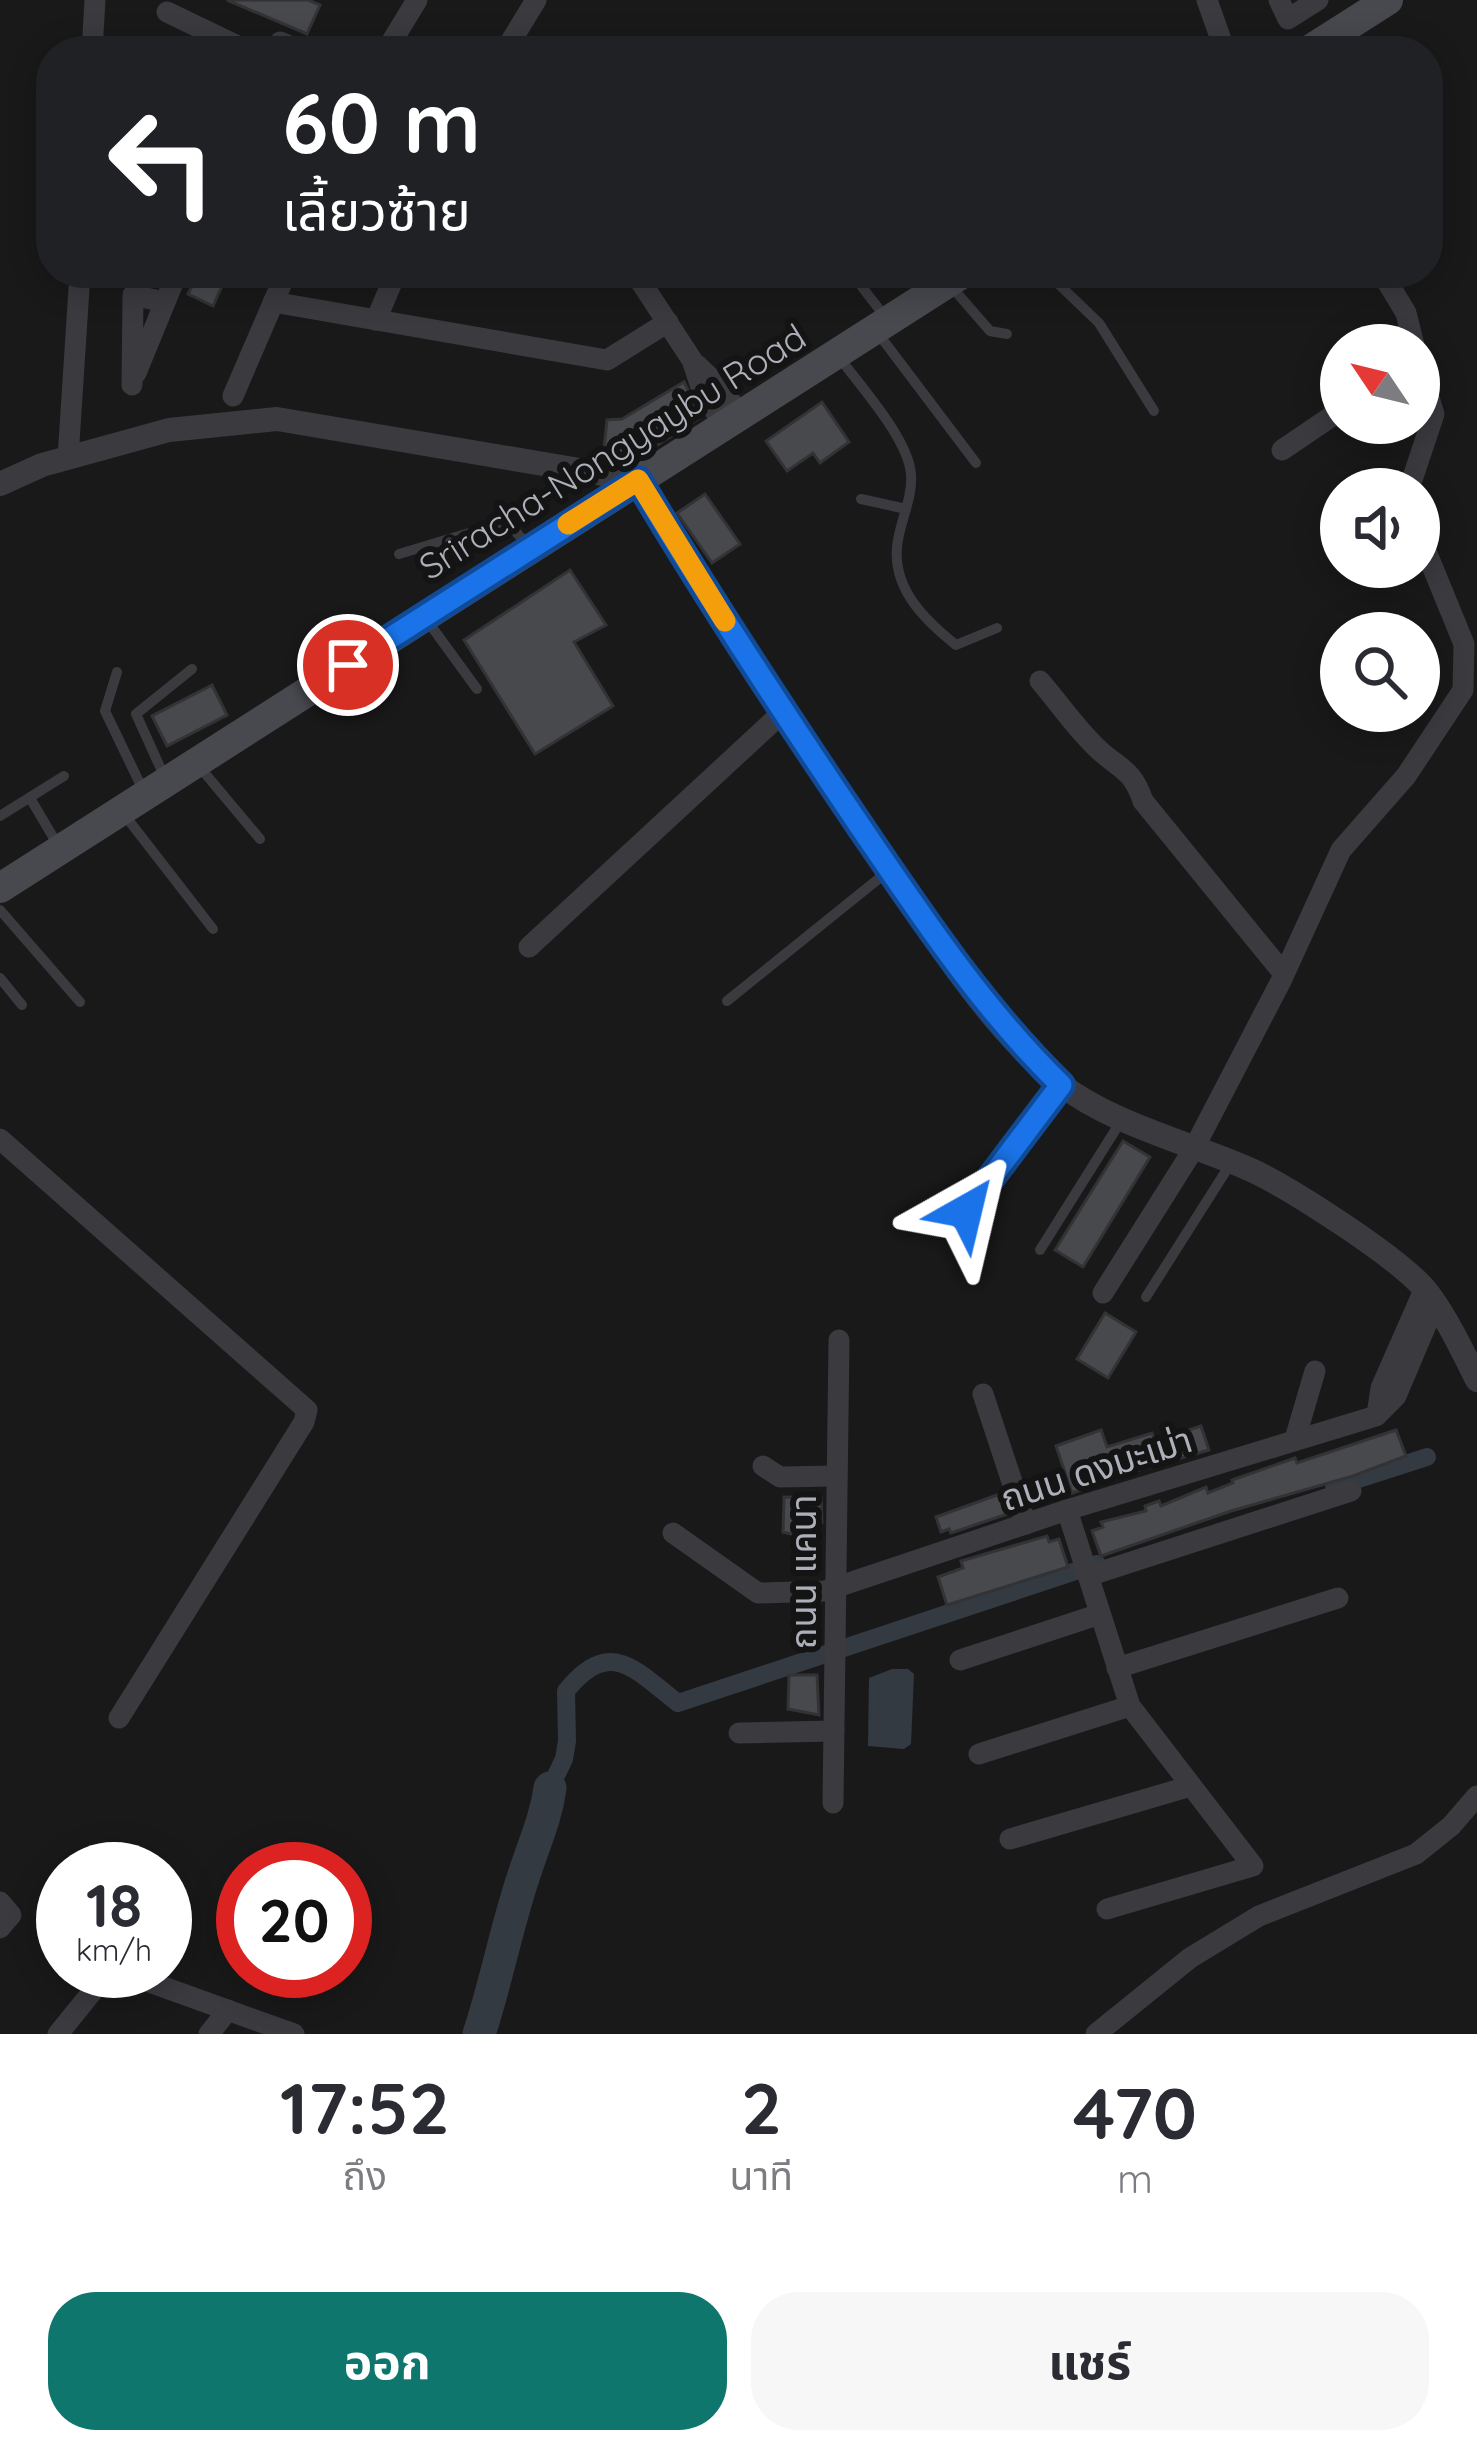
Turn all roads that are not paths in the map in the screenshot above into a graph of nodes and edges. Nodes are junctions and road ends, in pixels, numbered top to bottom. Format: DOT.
graph roads {
  1 [pos="95,0"];
  2 [pos="417,0"];
  3 [pos="536,0"];
  4 [pos="1207,0"];
  5 [pos="1318,0"];
  6 [pos="1388,0"];
  7 [pos="1283,10"];
  8 [pos="167,12"];
  9 [pos="93,36"];
  10 [pos="217,36"];
  11 [pos="395,36"];
  12 [pos="514,36"];
  13 [pos="1220,36"];
  14 [pos="1332,36"];
  15 [pos="79,288"];
  16 [pos="170,288"];
  17 [pos="279,288"];
  18 [pos="390,288"];
  19 [pos="645,288"];
  20 [pos="863,288"];
  21 [pos="934,288"];
  22 [pos="954,288"];
  23 [pos="1063,288"];
  24 [pos="1391,288"];
  25 [pos="273,302"];
  26 [pos="376,320"];
  27 [pos="668,322"];
  28 [pos="1409,324"];
  29 [pos="882,325"];
  30 [pos="1007,334"];
  31 [pos="837,354"];
  32 [pos="132,385"];
  33 [pos="233,395"];
  34 [pos="1154,411"];
  35 [pos="733,421"];
  36 [pos="1320,424"];
  37 [pos="1282,450"];
  38 [pos="68,458"];
  39 [pos="976,463"];
  40 [pos="638,480"];
  41 [pos="0,484"];
  42 [pos="861,499"];
  43 [pos="906,509"];
  44 [pos="530,549"];
  45 [pos="399,554"];
  46 [pos="1440,585"];
  47 [pos="424,616"];
  48 [pos="997,628"];
  49 [pos="192,669"];
  50 [pos="117,672"];
  51 [pos="1470,673"];
  52 [pos="1040,681"];
  53 [pos="477,689"];
  54 [pos="783,712"];
  55 [pos="195,763"];
  56 [pos="64,776"];
  57 [pos="144,795"];
  58 [pos="30,798"];
  59 [pos="0,816"];
  60 [pos="260,839"];
  61 [pos="60,849"];
  62 [pos="889,870"];
  63 [pos="0,888"];
  64 [pos="0,910"];
  65 [pos="213,928"];
  66 [pos="530,947"];
  67 [pos="1285,974"];
  68 [pos="0,978"];
  69 [pos="727,1001"];
  70 [pos="80,1002"];
  71 [pos="22,1005"];
  72 [pos="1061,1085"];
  73 [pos="1123,1118"];
  74 [pos="0,1139"];
  75 [pos="1193,1150"];
  76 [pos="1231,1163"];
  77 [pos="966,1211"];
  78 [pos="1040,1250"];
  79 [pos="1103,1293"];
  80 [pos="1430,1296"];
  81 [pos="1146,1297"];
  82 [pos="839,1340"];
  83 [pos="1315,1371"];
  84 [pos="1477,1380"];
  85 [pos="983,1394"];
  86 [pos="1295,1439"];
  87 [pos="763,1466"];
  88 [pos="835,1476"];
  89 [pos="1352,1491"];
  90 [pos="1067,1510"];
  91 [pos="1026,1524"];
  92 [pos="673,1533"];
  93 [pos="1085,1567"];
  94 [pos="837,1587"];
  95 [pos="1338,1598"];
  96 [pos="1100,1614"];
  97 [pos="960,1660"];
  98 [pos="1118,1667"];
  99 [pos="1130,1706"];
  100 [pos="119,1718"];
  101 [pos="834,1731"];
  102 [pos="739,1733"];
  103 [pos="979,1754"];
  104 [pos="1191,1786"];
  105 [pos="1477,1796"];
  106 [pos="833,1803"];
  107 [pos="1010,1838"];
  108 [pos="0,1902"];
  109 [pos="1107,1909"];
  110 [pos="0,1928"];
  111 [pos="192,1997"];
  112 [pos="87,1998"];
  113 [pos="228,2010"];
  114 [pos="58,2034"];
  115 [pos="209,2034"];
  116 [pos="294,2034"];
  117 [pos="1096,2034"];
  1 -- 9 [label="street"];
  2 -- 11 [label="street"];
  3 -- 12 [label="street"];
  4 -- 13 [label="street"];
  5 -- 7 [label="street"];
  6 -- 14 [label="main road"];
  8 -- 10 [label="street"];
  15 -- 38 [label="street"];
  16 -- 32 [label="street"];
  17 -- 25 [label="street"];
  18 -- 26 [label="street"];
  19 -- 27 [label="street"];
  20 -- 29 [label="lane"];
  21 -- 29 [label="main road, Sriracha-Nongyaybu Road"];
  22 -- 30 [label="lane"];
  23 -- 34 [label="lane"];
  24 -- 28 [label="street"];
  25 -- 26 [label="street"];
  25 -- 33 [label="street"];
  26 -- 27 [label="street"];
  27 -- 35 [label="street"];
  29 -- 31 [label="main road, Sriracha-Nongyaybu Road"];
  29 -- 39 [label="lane"];
  31 -- 35 [label="main road, Sriracha-Nongyaybu Road"];
  31 -- 43 [label="lane"];
  35 -- 40 [label="main road, Sriracha-Nongyaybu Road"];
  36 -- 37 [label="street"];
  38 -- 40 [label="street"];
  38 -- 41 [label="street"];
  40 -- 44 [label="main road, Sriracha-Nongyaybu Road"];
  40 -- 54 [label="street"];
  42 -- 43 [label="lane"];
  43 -- 48 [label="lane"];
  44 -- 45 [label="lane"];
  44 -- 47 [label="main road, Sriracha-Nongyaybu Road"];
  46 -- 51 [label="street"];
  47 -- 53 [label="lane"];
  47 -- 55 [label="main road, Sriracha-Nongyaybu Road"];
  49 -- 57 [label="lane"];
  50 -- 57 [label="lane"];
  51 -- 67 [label="street"];
  52 -- 67 [label="street"];
  54 -- 62 [label="street"];
  54 -- 66 [label="street"];
  55 -- 57 [label="main road, Sriracha-Nongyaybu Road"];
  55 -- 60 [label="lane"];
  56 -- 58 [label="lane"];
  57 -- 61 [label="main road, Sriracha-Nongyaybu Road"];
  57 -- 65 [label="lane"];
  58 -- 59 [label="lane"];
  58 -- 61 [label="lane"];
  61 -- 63 [label="main road, Sriracha-Nongyaybu Road"];
  62 -- 69 [label="lane"];
  62 -- 72 [label="street"];
  64 -- 70 [label="lane"];
  67 -- 75 [label="street"];
  68 -- 71 [label="lane"];
  72 -- 73 [label="street"];
  72 -- 77 [label="lane"];
  73 -- 75 [label="street"];
  73 -- 78 [label="lane"];
  74 -- 100 [label="street"];
  75 -- 76 [label="street"];
  75 -- 79 [label="street"];
  76 -- 80 [label="street"];
  76 -- 81 [label="lane"];
  80 -- 84 [label="street"];
  80 -- 86 [label="street, ถนน ดงมะเม่า"];
  82 -- 88 [label="street, ถนน แคนา"];
  83 -- 86 [label="street"];
  85 -- 91 [label="street"];
  86 -- 90 [label="street, ถนน ดงมะเม่า"];
  87 -- 88 [label="street"];
  88 -- 94 [label="street, ถนน แคนา"];
  89 -- 93 [label="street"];
  90 -- 91 [label="street, ถนน ดงมะเม่า"];
  90 -- 93 [label="street"];
  91 -- 94 [label="street, ถนน ดงมะเม่า"];
  92 -- 94 [label="street, ถนน ดงมะเม่า"];
  93 -- 96 [label="street"];
  94 -- 101 [label="street, ถนน แคนา"];
  95 -- 98 [label="street"];
  96 -- 97 [label="street"];
  96 -- 98 [label="street"];
  98 -- 99 [label="street"];
  99 -- 103 [label="street"];
  99 -- 104 [label="street"];
  101 -- 102 [label="street"];
  101 -- 106 [label="street, ถนน แคนา"];
  104 -- 107 [label="street"];
  104 -- 109 [label="street"];
  105 -- 117 [label="street"];
  108 -- 110 [label="street"];
  111 -- 113 [label="street"];
  112 -- 114 [label="street"];
  113 -- 115 [label="street"];
  113 -- 116 [label="street"];
}
